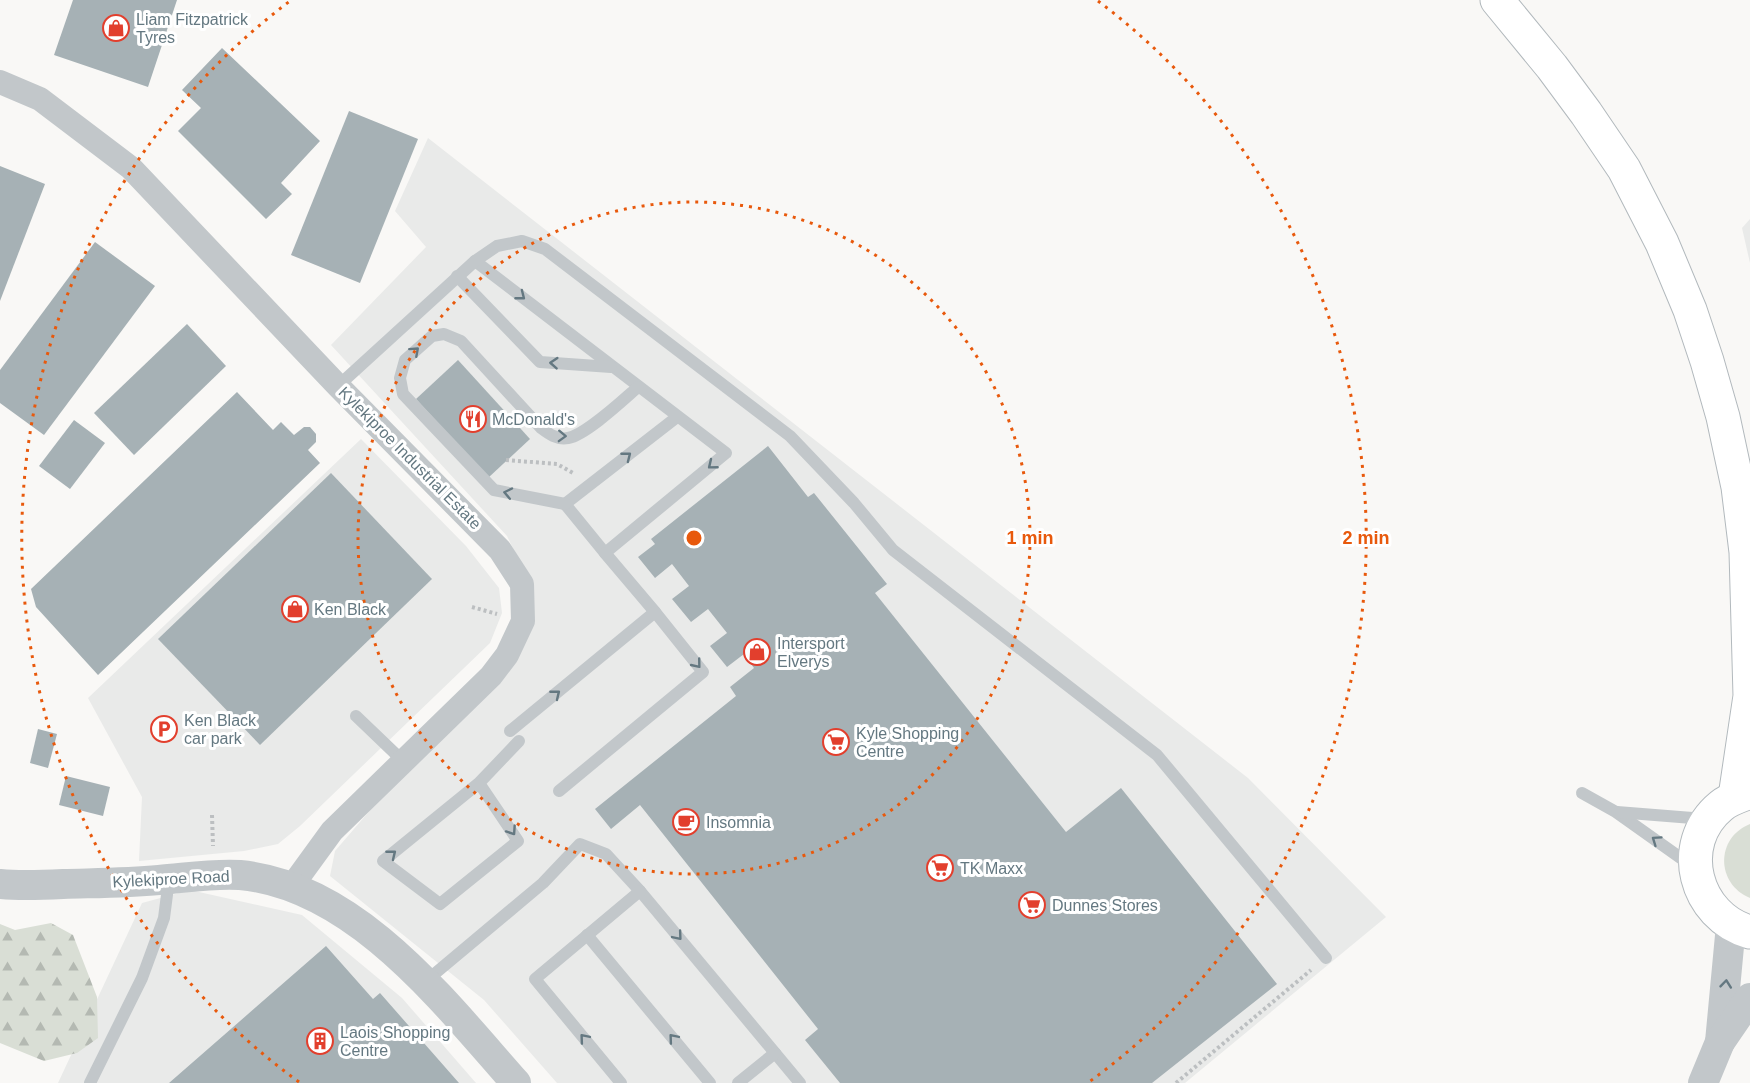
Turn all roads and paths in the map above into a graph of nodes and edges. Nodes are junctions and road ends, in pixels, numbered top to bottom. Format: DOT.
graph roads {
  1 [pos="1497,0"];
  2 [pos="0,82"];
  3 [pos="475,261"];
  4 [pos="457,276"];
  5 [pos="612,367"];
  6 [pos="338,386"];
  7 [pos="638,387"];
  8 [pos="678,417"];
  9 [pos="507,460"];
  10 [pos="592,483"];
  11 [pos="565,504"];
  12 [pos="1748,552"];
  13 [pos="605,553"];
  14 [pos="655,612"];
  15 [pos="1750,696"];
  16 [pos="356,716"];
  17 [pos="403,761"];
  18 [pos="479,783"];
  19 [pos="559,791"];
  20 [pos="1582,793"];
  21 [pos="1743,795"];
  22 [pos="1616,812"];
  23 [pos="1709,819"];
  24 [pos="1695,868"];
  25 [pos="169,879"];
  26 [pos="0,884"];
  27 [pos="292,886"];
  28 [pos="640,891"];
  29 [pos="1741,928"];
  30 [pos="587,935"];
  31 [pos="1326,958"];
  32 [pos="425,982"];
  33 [pos="1750,999"];
  34 [pos="1720,1042"];
  35 [pos="775,1053"];
  36 [pos="90,1083"];
  37 [pos="516,1083"];
  38 [pos="621,1083"];
  39 [pos="710,1083"];
  40 [pos="738,1083"];
  41 [pos="800,1083"];
  42 [pos="1176,1083"];
  43 [pos="1703,1083"];
  1 -- 12 [label="main road"];
  2 -- 6 [label="street, Kylekiproe Industrial Estate"];
  3 -- 4 [label="lane"];
  3 -- 5 [label="lane, one-way"];
  3 -- 31 [label="lane"];
  5 -- 4 [label="lane, one-way"];
  4 -- 6 [label="lane"];
  5 -- 7 [label="lane"];
  6 -- 17 [label="street, Kylekiproe Industrial Estate"];
  7 -- 8 [label="lane"];
  11 -- 7 [label="lane, one-way"];
  10 -- 8 [label="lane, one-way"];
  8 -- 13 [label="lane, one-way"];
  9 -- 10 [label="path"];
  10 -- 11 [label="lane"];
  11 -- 13 [label="lane"];
  12 -- 15 [label="main road"];
  13 -- 14 [label="lane"];
  18 -- 14 [label="lane, one-way"];
  14 -- 19 [label="lane, one-way"];
  15 -- 21 [label="main road"];
  16 -- 17 [label="lane"];
  17 -- 27 [label="street, Kylekiproe Industrial Estate"];
  18 -- 18 [label="lane, one-way"];
  20 -- 22 [label="lane"];
  21 -- 23 [label="main road"];
  22 -- 23 [label="lane"];
  24 -- 22 [label="lane, one-way"];
  23 -- 24 [label="main road"];
  24 -- 29 [label="main road"];
  25 -- 26 [label="street, Kylekiproe Road"];
  25 -- 27 [label="street, Kylekiproe Road"];
  25 -- 36 [label="lane"];
  27 -- 32 [label="street, Kylekiproe Road"];
  28 -- 30 [label="lane"];
  28 -- 32 [label="lane"];
  28 -- 35 [label="lane, one-way"];
  34 -- 29 [label="street, one-way"];
  38 -- 30 [label="lane, one-way"];
  39 -- 30 [label="lane, one-way"];
  31 -- 42 [label="path"];
  32 -- 37 [label="street, Kylekiproe Road"];
  33 -- 34 [label="street"];
  34 -- 43 [label="street"];
  35 -- 40 [label="lane"];
  35 -- 41 [label="lane"];
}
